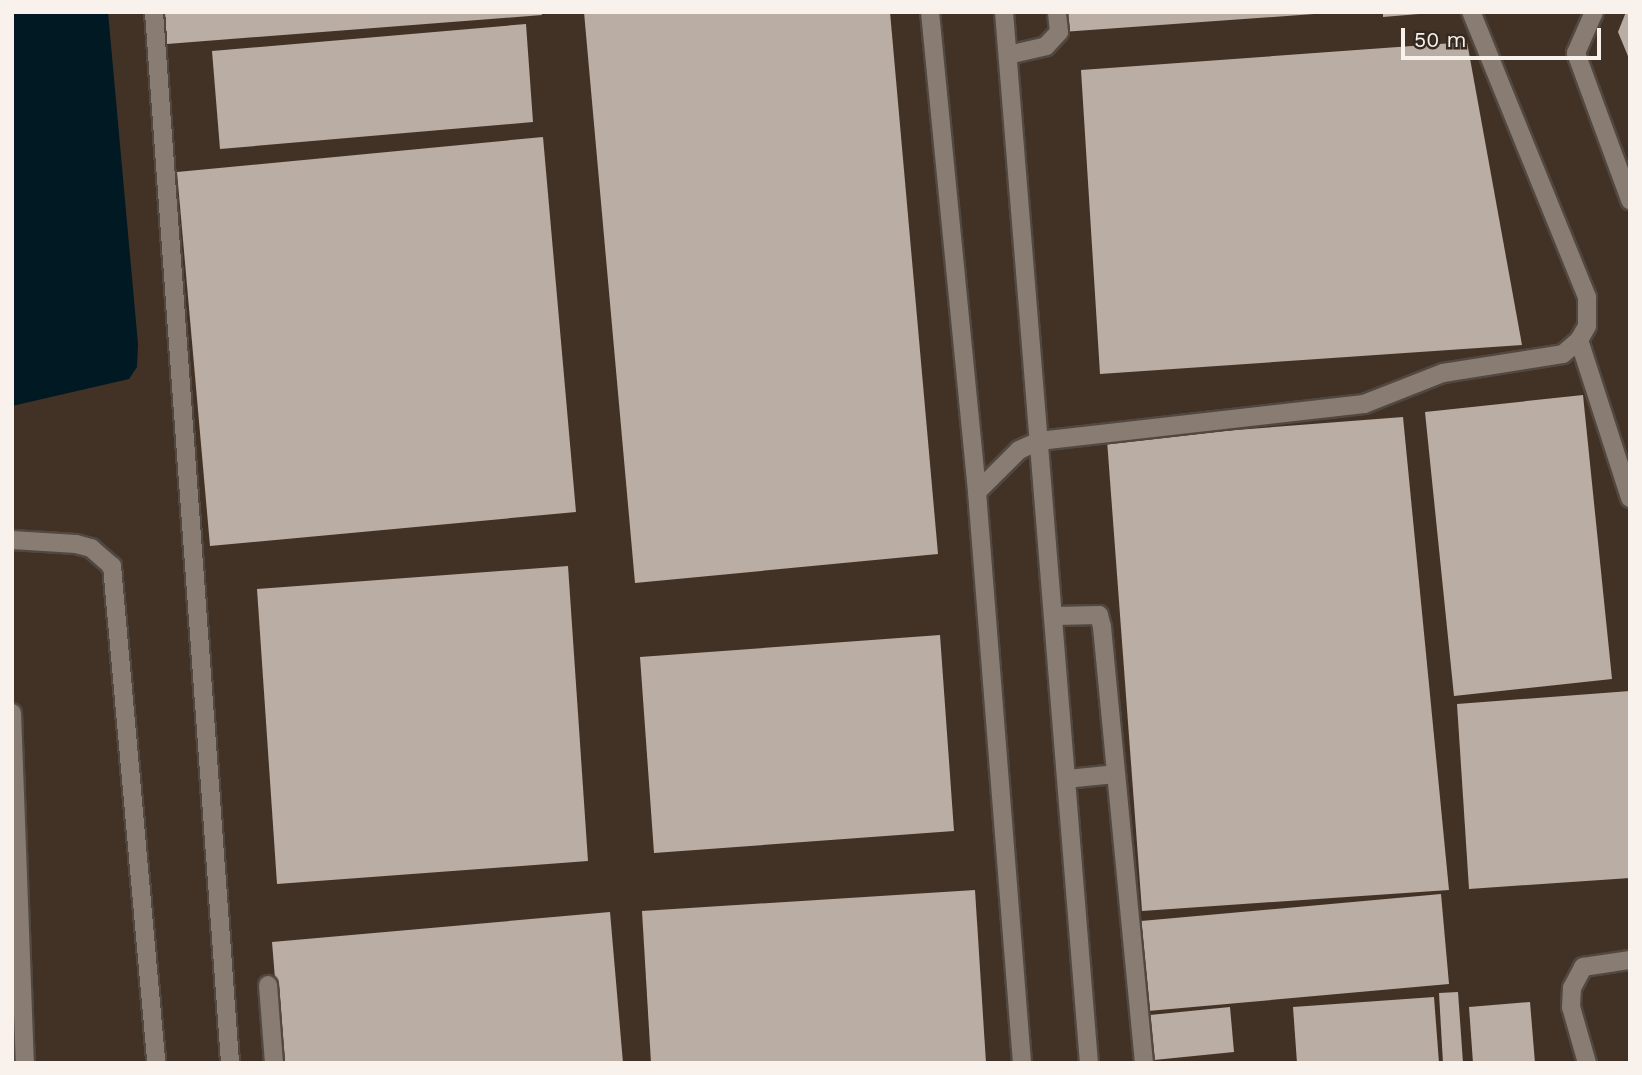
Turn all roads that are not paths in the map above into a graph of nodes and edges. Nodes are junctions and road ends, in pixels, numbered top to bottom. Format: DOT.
graph roads {
  1 [pos="155,12"];
  2 [pos="930,12"];
  3 [pos="1004,12"];
  4 [pos="1057,12"];
  5 [pos="1471,12"];
  6 [pos="1594,12"];
  7 [pos="1008,55"];
  8 [pos="1630,200"];
  9 [pos="1579,340"];
  10 [pos="1039,441"];
  11 [pos="977,492"];
  12 [pos="1630,498"];
  13 [pos="12,540"];
  14 [pos="1055,615"];
  15 [pos="12,713"];
  16 [pos="1116,774"];
  17 [pos="1067,779"];
  18 [pos="1630,960"];
  19 [pos="268,985"];
  20 [pos="25,1063"];
  21 [pos="156,1063"];
  22 [pos="230,1063"];
  23 [pos="274,1063"];
  24 [pos="1022,1063"];
  25 [pos="1089,1063"];
  26 [pos="1144,1063"];
  27 [pos="1587,1063"];
  1 -- 22 [label="lane"];
  2 -- 11 [label="lane"];
  3 -- 7 [label="lane"];
  4 -- 7 [label="lane"];
  5 -- 9 [label="lane"];
  6 -- 8 [label="lane"];
  7 -- 10 [label="lane"];
  9 -- 10 [label="lane"];
  9 -- 12 [label="lane"];
  10 -- 11 [label="lane"];
  10 -- 14 [label="lane"];
  11 -- 24 [label="lane"];
  13 -- 21 [label="lane"];
  14 -- 16 [label="lane"];
  14 -- 17 [label="lane"];
  15 -- 20 [label="lane"];
  16 -- 17 [label="lane"];
  16 -- 26 [label="lane"];
  17 -- 25 [label="lane"];
  18 -- 27 [label="lane"];
  19 -- 23 [label="lane"];
}
